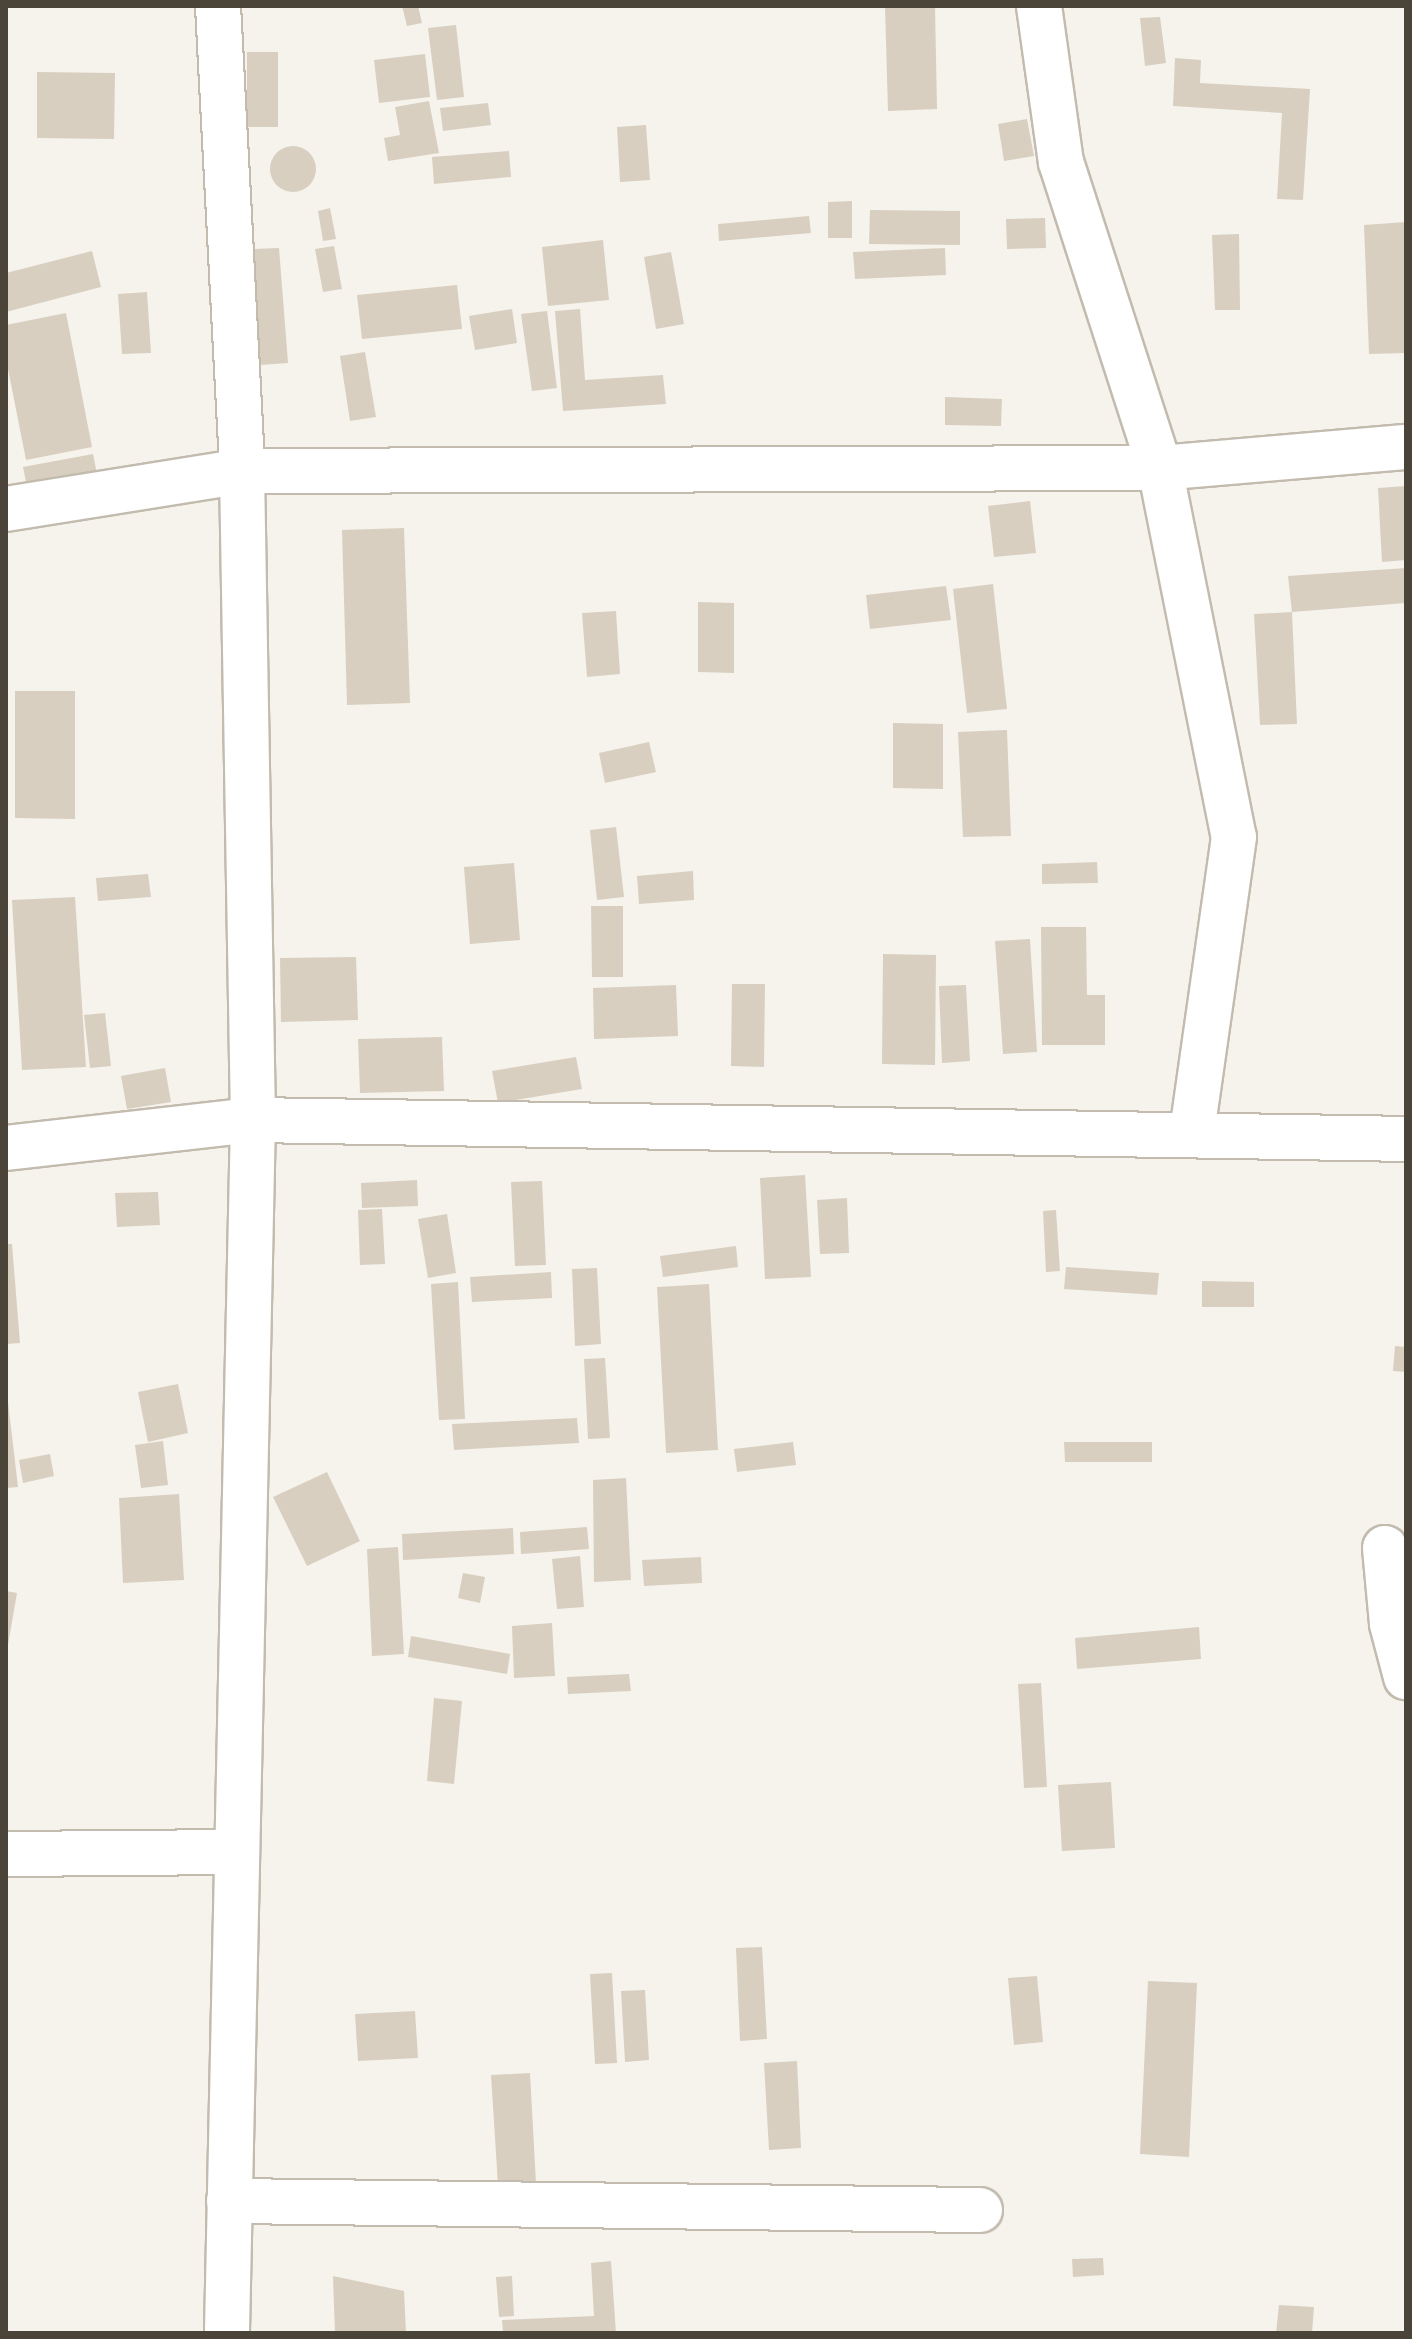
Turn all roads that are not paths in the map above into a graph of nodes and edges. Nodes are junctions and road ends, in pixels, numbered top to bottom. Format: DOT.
graph roads {
  1 [pos="218,6"];
  2 [pos="1039,6"];
  3 [pos="1406,447"];
  4 [pos="1160,468"];
  5 [pos="242,471"];
  6 [pos="6,509"];
  7 [pos="253,1120"];
  8 [pos="1192,1133"];
  9 [pos="1406,1139"];
  10 [pos="6,1148"];
  11 [pos="1385,1548"];
  12 [pos="1406,1677"];
  13 [pos="237,1852"];
  14 [pos="6,1854"];
  15 [pos="229,2201"];
  16 [pos="980,2210"];
  17 [pos="227,2333"];
  1 -- 5 [label="street"];
  2 -- 4 [label="street"];
  3 -- 4 [label="street"];
  4 -- 5 [label="street"];
  4 -- 8 [label="street"];
  5 -- 6 [label="street"];
  5 -- 7 [label="street"];
  7 -- 8 [label="street"];
  7 -- 10 [label="street"];
  7 -- 13 [label="street"];
  8 -- 9 [label="street"];
  11 -- 12 [label="street"];
  13 -- 14 [label="street"];
  13 -- 15 [label="street"];
  15 -- 16 [label="street"];
  15 -- 17 [label="street"];
}
